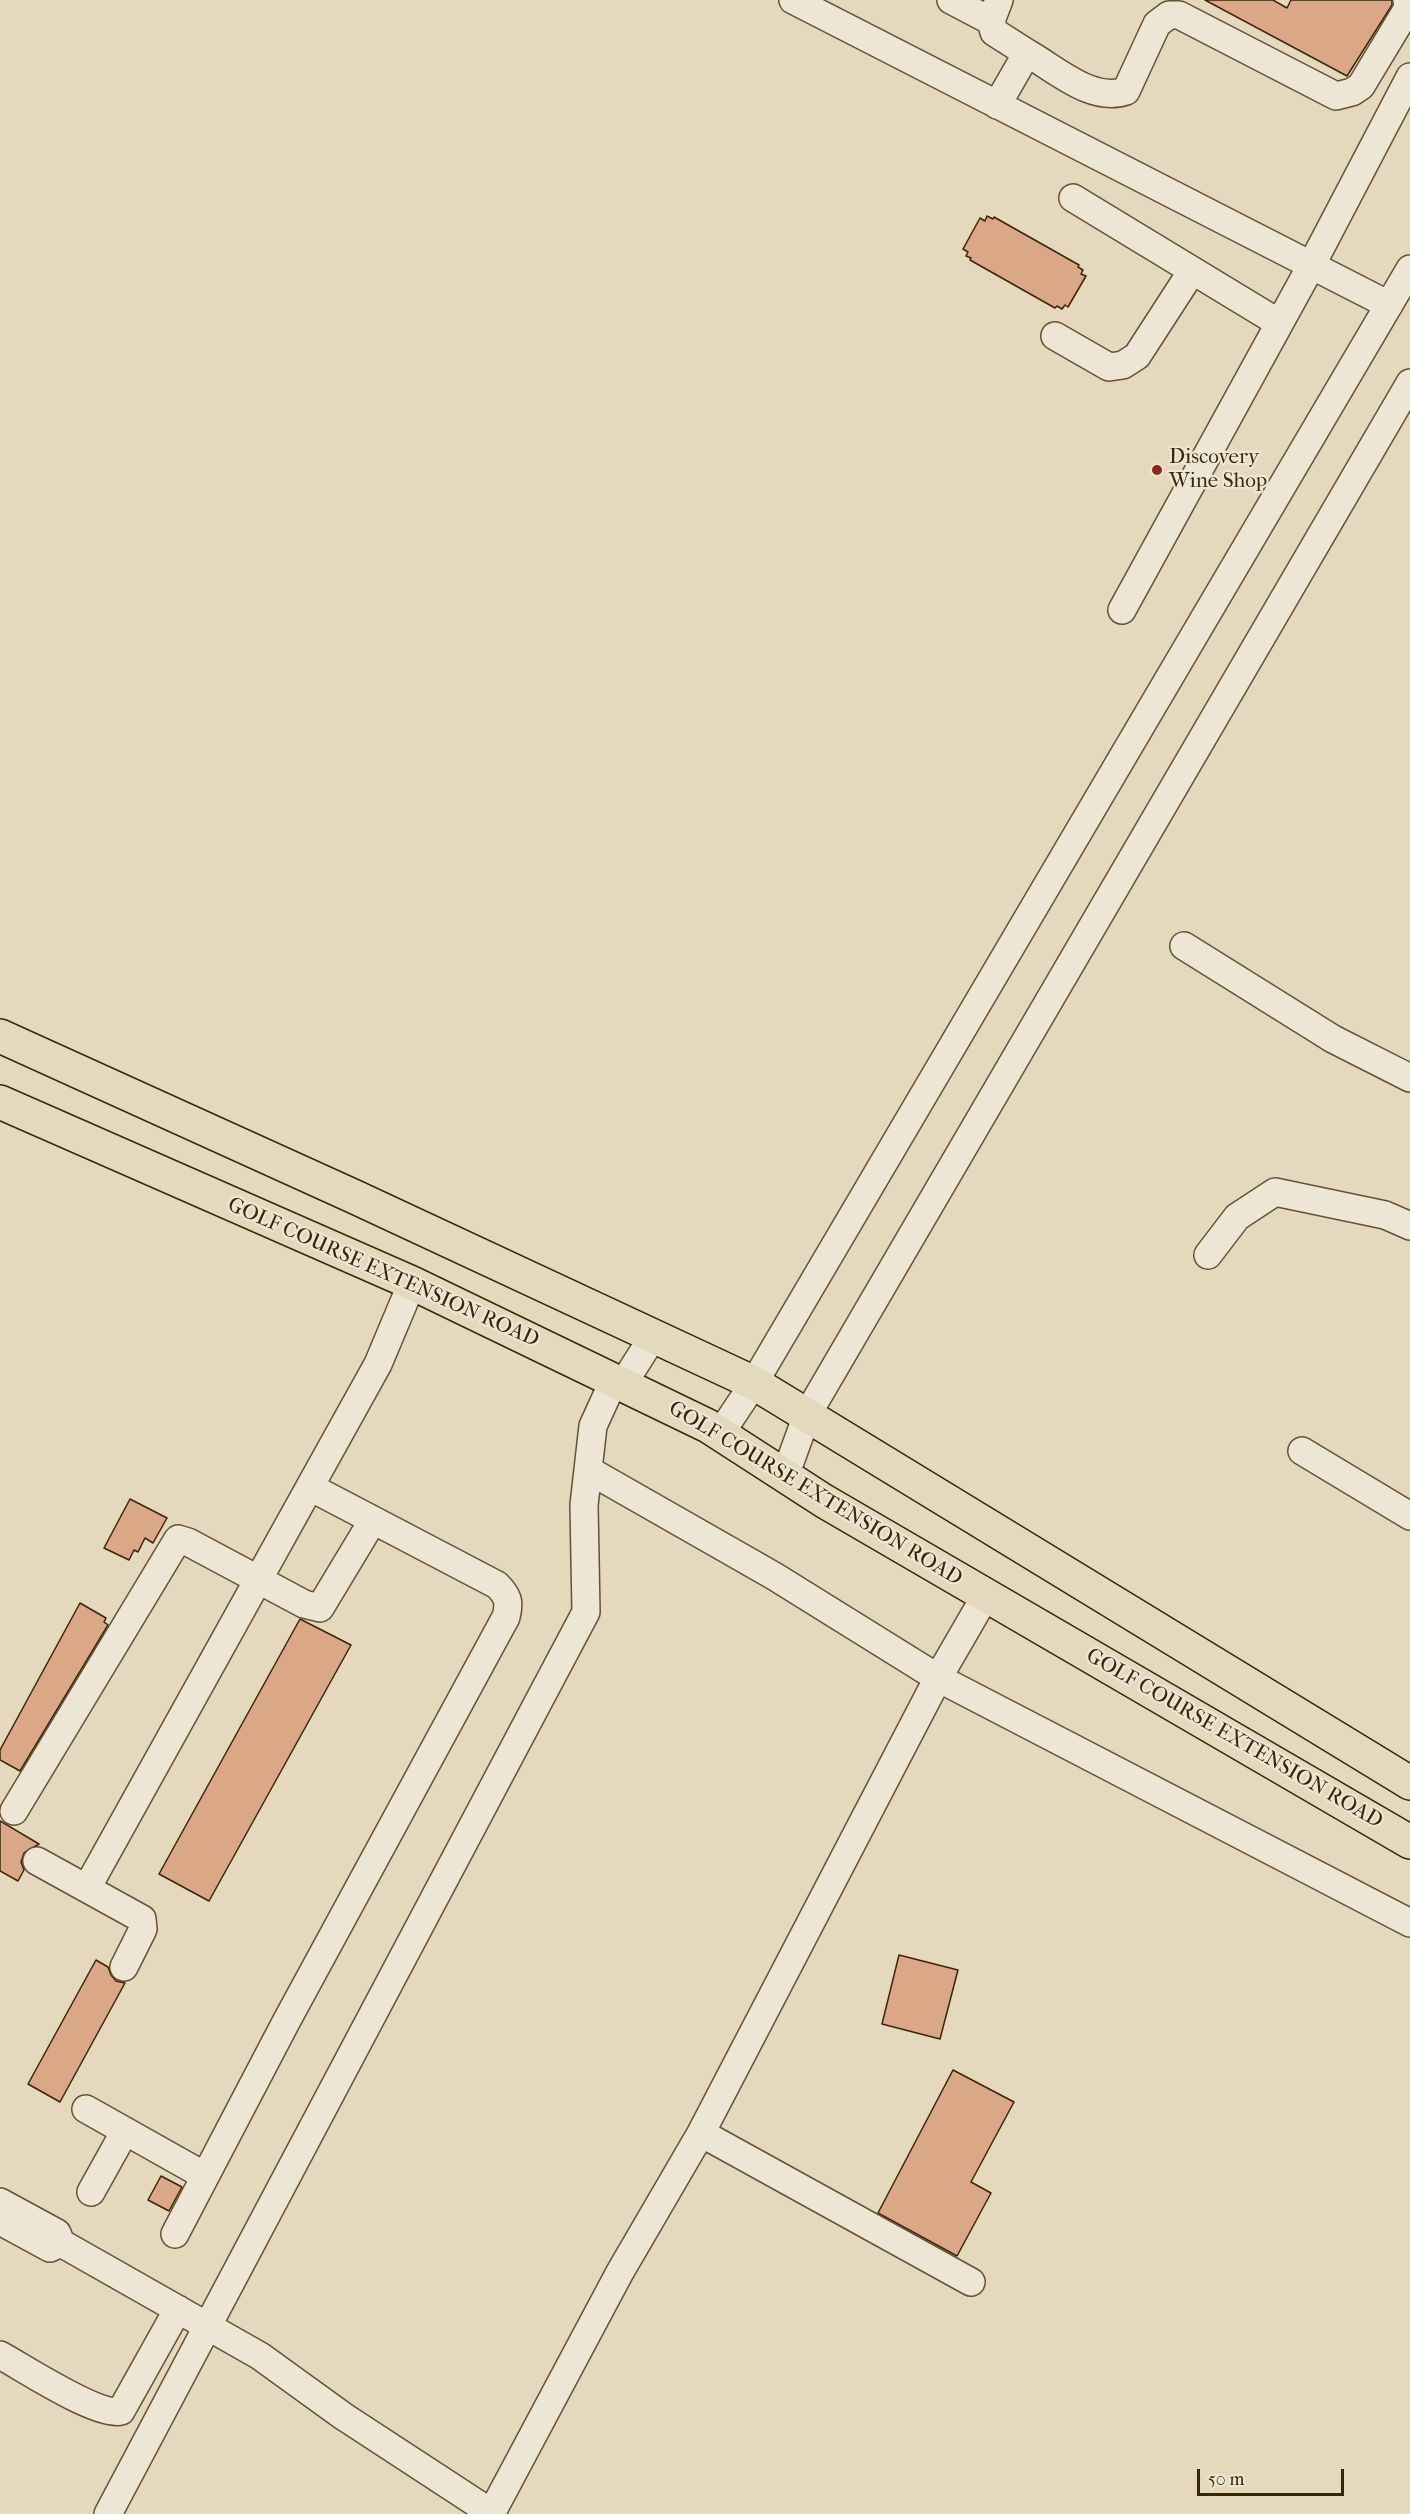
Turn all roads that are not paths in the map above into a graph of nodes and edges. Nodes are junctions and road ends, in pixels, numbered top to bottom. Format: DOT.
graph roads {
  1 [pos="794,0"];
  2 [pos="951,0"];
  3 [pos="1407,0"];
  4 [pos="995,11"];
  5 [pos="1027,53"];
  6 [pos="1410,77"];
  7 [pos="997,105"];
  8 [pos="1072,198"];
  9 [pos="1311,266"];
  10 [pos="1410,269"];
  11 [pos="1192,271"];
  12 [pos="1389,305"];
  13 [pos="1279,323"];
  14 [pos="1055,336"];
  15 [pos="1410,383"];
  16 [pos="1122,610"];
  17 [pos="1184,946"];
  18 [pos="0,1036"];
  19 [pos="1410,1078"];
  20 [pos="0,1102"];
  21 [pos="1410,1226"];
  22 [pos="1208,1255"];
  23 [pos="412,1283"];
  24 [pos="654,1335"];
  25 [pos="619,1382"];
  26 [pos="754,1383"];
  27 [pos="807,1415"];
  28 [pos="720,1434"];
  29 [pos="1302,1451"];
  30 [pos="590,1470"];
  31 [pos="785,1476"];
  32 [pos="310,1486"];
  33 [pos="1410,1516"];
  34 [pos="373,1520"];
  35 [pos="259,1580"];
  36 [pos="986,1595"];
  37 [pos="938,1678"];
  38 [pos="1410,1783"];
  39 [pos="14,1811"];
  40 [pos="1410,1842"];
  41 [pos="37,1861"];
  42 [pos="87,1888"];
  43 [pos="1410,1923"];
  44 [pos="124,1967"];
  45 [pos="86,2109"];
  46 [pos="124,2131"];
  47 [pos="701,2133"];
  48 [pos="205,2176"];
  49 [pos="91,2192"];
  50 [pos="0,2202"];
  51 [pos="0,2221"];
  52 [pos="175,2234"];
  53 [pos="61,2242"];
  54 [pos="971,2282"];
  55 [pos="178,2308"];
  56 [pos="208,2326"];
  57 [pos="0,2355"];
  58 [pos="108,2514"];
  59 [pos="492,2514"];
  1 -- 7 [label="street"];
  2 -- 4 [label="street"];
  3 -- 5 [label="street"];
  4 -- 5 [label="street"];
  5 -- 7 [label="street"];
  6 -- 9 [label="street"];
  7 -- 9 [label="street"];
  8 -- 11 [label="street"];
  9 -- 12 [label="street"];
  9 -- 13 [label="street"];
  10 -- 12 [label="street"];
  11 -- 13 [label="street"];
  11 -- 14 [label="street"];
  12 -- 26 [label="street"];
  13 -- 16 [label="street"];
  15 -- 27 [label="street"];
  17 -- 19 [label="street"];
  18 -- 24 [label="main road"];
  20 -- 23 [label="main road, GOLF COURSE EXTENSION ROAD"];
  21 -- 22 [label="street"];
  23 -- 25 [label="main road, GOLF COURSE EXTENSION ROAD"];
  23 -- 32 [label="street"];
  24 -- 25 [label="street"];
  24 -- 26 [label="main road"];
  25 -- 28 [label="main road, GOLF COURSE EXTENSION ROAD"];
  25 -- 30 [label="street"];
  26 -- 27 [label="main road"];
  26 -- 28 [label="street"];
  27 -- 31 [label="street"];
  27 -- 38 [label="main road"];
  28 -- 31 [label="main road, GOLF COURSE EXTENSION ROAD"];
  29 -- 33 [label="street"];
  30 -- 37 [label="street"];
  30 -- 56 [label="street"];
  31 -- 36 [label="main road, GOLF COURSE EXTENSION ROAD"];
  32 -- 34 [label="street"];
  32 -- 35 [label="street"];
  34 -- 35 [label="street"];
  34 -- 48 [label="street"];
  35 -- 39 [label="street"];
  35 -- 42 [label="street"];
  36 -- 37 [label="street"];
  36 -- 40 [label="main road, GOLF COURSE EXTENSION ROAD"];
  37 -- 43 [label="street"];
  37 -- 47 [label="street"];
  41 -- 42 [label="street"];
  42 -- 44 [label="street"];
  45 -- 46 [label="street"];
  46 -- 48 [label="street"];
  46 -- 49 [label="street"];
  47 -- 54 [label="street"];
  47 -- 59 [label="street"];
  48 -- 52 [label="street"];
  50 -- 53 [label="street"];
  51 -- 53 [label="street"];
  53 -- 55 [label="street"];
  55 -- 56 [label="street"];
  55 -- 57 [label="street"];
  56 -- 58 [label="street"];
  56 -- 59 [label="street"];
}
